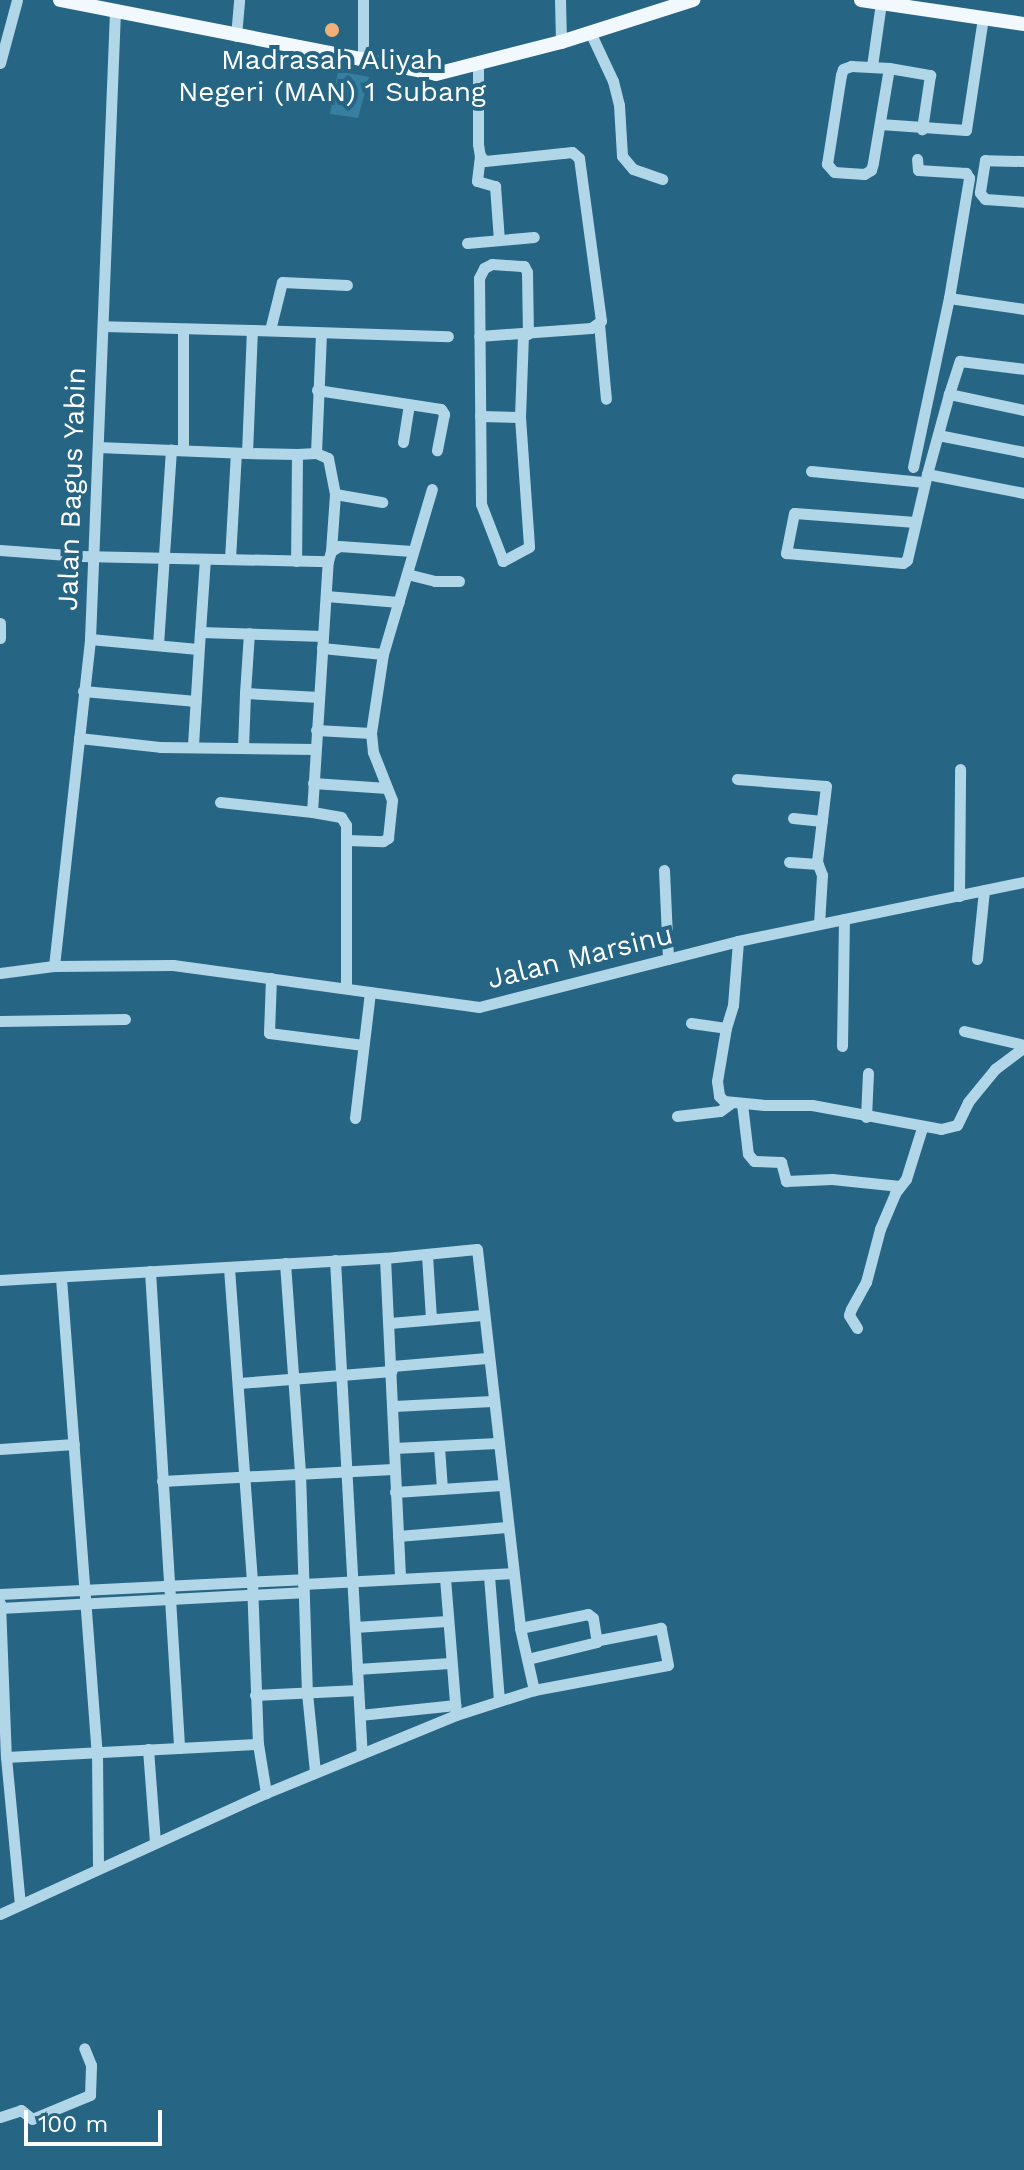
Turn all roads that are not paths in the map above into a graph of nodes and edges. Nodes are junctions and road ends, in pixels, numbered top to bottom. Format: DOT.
graph roads {
  1 [pos="17,0"];
  2 [pos="60,0"];
  3 [pos="239,0"];
  4 [pos="363,0"];
  5 [pos="560,0"];
  6 [pos="693,0"];
  7 [pos="861,0"];
  8 [pos="881,3"];
  9 [pos="115,12"];
  10 [pos="6,15"];
  11 [pos="983,18"];
  12 [pos="1024,24"];
  13 [pos="590,32"];
  14 [pos="236,36"];
  15 [pos="561,42"];
  16 [pos="363,62"];
  17 [pos="0,63"];
  18 [pos="478,65"];
  19 [pos="872,66"];
  20 [pos="889,68"];
  21 [pos="880,124"];
  22 [pos="922,129"];
  23 [pos="480,156"];
  24 [pos="917,159"];
  25 [pos="1024,161"];
  26 [pos="662,179"];
  27 [pos="1024,202"];
  28 [pos="534,237"];
  29 [pos="499,240"];
  30 [pos="467,243"];
  31 [pos="347,285"];
  32 [pos="949,298"];
  33 [pos="1024,309"];
  34 [pos="599,324"];
  35 [pos="104,326"];
  36 [pos="183,329"];
  37 [pos="252,330"];
  38 [pos="270,330"];
  39 [pos="321,333"];
  40 [pos="525,334"];
  41 [pos="448,336"];
  42 [pos="479,336"];
  43 [pos="1024,369"];
  44 [pos="317,390"];
  45 [pos="949,394"];
  46 [pos="606,399"];
  47 [pos="409,404"];
  48 [pos="1024,410"];
  49 [pos="480,416"];
  50 [pos="520,417"];
  51 [pos="938,435"];
  52 [pos="403,442"];
  53 [pos="98,447"];
  54 [pos="177,449"];
  55 [pos="437,450"];
  56 [pos="1024,452"];
  57 [pos="241,453"];
  58 [pos="316,453"];
  59 [pos="297,454"];
  60 [pos="913,467"];
  61 [pos="811,471"];
  62 [pos="925,478"];
  63 [pos="432,489"];
  64 [pos="1024,493"];
  65 [pos="335,494"];
  66 [pos="382,502"];
  67 [pos="915,522"];
  68 [pos="0,550"];
  69 [pos="412,551"];
  70 [pos="94,556"];
  71 [pos="329,556"];
  72 [pos="164,558"];
  73 [pos="205,559"];
  74 [pos="230,559"];
  75 [pos="296,561"];
  76 [pos="407,574"];
  77 [pos="459,581"];
  78 [pos="326,596"];
  79 [pos="399,602"];
  80 [pos="0,623"];
  81 [pos="200,632"];
  82 [pos="249,633"];
  83 [pos="0,638"];
  84 [pos="90,639"];
  85 [pos="322,642"];
  86 [pos="158,645"];
  87 [pos="198,649"];
  88 [pos="383,654"];
  89 [pos="83,691"];
  90 [pos="245,693"];
  91 [pos="319,697"];
  92 [pos="196,701"];
  93 [pos="316,730"];
  94 [pos="371,733"];
  95 [pos="79,738"];
  96 [pos="193,745"];
  97 [pos="243,748"];
  98 [pos="315,749"];
  99 [pos="960,769"];
  100 [pos="737,779"];
  101 [pos="313,783"];
  102 [pos="387,788"];
  103 [pos="220,802"];
  104 [pos="312,812"];
  105 [pos="793,818"];
  106 [pos="822,821"];
  107 [pos="347,840"];
  108 [pos="789,862"];
  109 [pos="818,864"];
  110 [pos="664,870"];
  111 [pos="1024,882"];
  112 [pos="984,890"];
  113 [pos="959,896"];
  114 [pos="844,919"];
  115 [pos="819,924"];
  116 [pos="738,941"];
  117 [pos="668,959"];
  118 [pos="977,959"];
  119 [pos="54,966"];
  120 [pos="0,973"];
  121 [pos="271,978"];
  122 [pos="346,987"];
  123 [pos="370,992"];
  124 [pos="125,1019"];
  125 [pos="0,1021"];
  126 [pos="691,1023"];
  127 [pos="726,1028"];
  128 [pos="964,1031"];
  129 [pos="363,1045"];
  130 [pos="842,1046"];
  131 [pos="1024,1049"];
  132 [pos="868,1073"];
  133 [pos="736,1104"];
  134 [pos="677,1116"];
  135 [pos="866,1117"];
  136 [pos="355,1118"];
  137 [pos="922,1128"];
  138 [pos="900,1186"];
  139 [pos="427,1255"];
  140 [pos="385,1258"];
  141 [pos="335,1260"];
  142 [pos="285,1263"];
  143 [pos="229,1268"];
  144 [pos="150,1271"];
  145 [pos="61,1278"];
  146 [pos="0,1280"];
  147 [pos="483,1315"];
  148 [pos="431,1319"];
  149 [pos="390,1323"];
  150 [pos="857,1328"];
  151 [pos="487,1358"];
  152 [pos="392,1369"];
  153 [pos="343,1376"];
  154 [pos="291,1378"];
  155 [pos="239,1383"];
  156 [pos="492,1401"];
  157 [pos="394,1406"];
  158 [pos="497,1443"];
  159 [pos="74,1444"];
  160 [pos="439,1447"];
  161 [pos="394,1448"];
  162 [pos="0,1449"];
  163 [pos="393,1469"];
  164 [pos="348,1471"];
  165 [pos="300,1472"];
  166 [pos="243,1474"];
  167 [pos="162,1481"];
  168 [pos="502,1485"];
  169 [pos="442,1489"];
  170 [pos="395,1492"];
  171 [pos="507,1527"];
  172 [pos="398,1536"];
  173 [pos="513,1573"];
  174 [pos="489,1576"];
  175 [pos="445,1578"];
  176 [pos="400,1579"];
  177 [pos="252,1582"];
  178 [pos="352,1582"];
  179 [pos="303,1585"];
  180 [pos="169,1587"];
  181 [pos="85,1592"];
  182 [pos="0,1594"];
  183 [pos="251,1596"];
  184 [pos="170,1601"];
  185 [pos="86,1605"];
  186 [pos="0,1606"];
  187 [pos="447,1621"];
  188 [pos="355,1627"];
  189 [pos="520,1628"];
  190 [pos="599,1640"];
  191 [pos="528,1659"];
  192 [pos="450,1663"];
  193 [pos="357,1669"];
  194 [pos="358,1690"];
  195 [pos="534,1690"];
  196 [pos="307,1693"];
  197 [pos="255,1695"];
  198 [pos="499,1700"];
  199 [pos="455,1710"];
  200 [pos="360,1715"];
  201 [pos="258,1744"];
  202 [pos="179,1748"];
  203 [pos="148,1749"];
  204 [pos="97,1752"];
  205 [pos="362,1752"];
  206 [pos="6,1757"];
  207 [pos="315,1772"];
  208 [pos="266,1793"];
  209 [pos="155,1843"];
  210 [pos="98,1866"];
  211 [pos="20,1904"];
  212 [pos="0,1914"];
  213 [pos="84,2048"];
  214 [pos="0,2117"];
  1 -- 10 [label="street"];
  2 -- 9 [label="main road"];
  3 -- 14 [label="street"];
  4 -- 16 [label="street"];
  5 -- 15 [label="street"];
  6 -- 13 [label="main road"];
  7 -- 8 [label="main road"];
  8 -- 11 [label="main road"];
  8 -- 19 [label="street"];
  9 -- 14 [label="main road"];
  9 -- 35 [label="street, Jalan Bagus Yabin"];
  10 -- 17 [label="street"];
  11 -- 12 [label="main road"];
  11 -- 22 [label="street"];
  13 -- 15 [label="main road"];
  13 -- 26 [label="street"];
  14 -- 16 [label="main road"];
  15 -- 18 [label="main road"];
  16 -- 18 [label="main road"];
  18 -- 23 [label="street"];
  19 -- 20 [label="street"];
  19 -- 21 [label="street"];
  20 -- 21 [label="street"];
  20 -- 22 [label="street"];
  21 -- 22 [label="street"];
  23 -- 29 [label="street"];
  23 -- 34 [label="street"];
  24 -- 32 [label="street"];
  25 -- 27 [label="street"];
  28 -- 29 [label="street"];
  29 -- 30 [label="street"];
  31 -- 38 [label="street"];
  32 -- 33 [label="street"];
  32 -- 60 [label="street"];
  34 -- 40 [label="street"];
  34 -- 46 [label="street"];
  35 -- 36 [label="street"];
  35 -- 53 [label="street, Jalan Bagus Yabin"];
  36 -- 37 [label="street"];
  36 -- 54 [label="street"];
  37 -- 38 [label="street"];
  37 -- 57 [label="street"];
  38 -- 39 [label="street"];
  39 -- 41 [label="street"];
  39 -- 44 [label="street"];
  40 -- 42 [label="street"];
  40 -- 42 [label="street"];
  40 -- 50 [label="street"];
  42 -- 49 [label="street"];
  43 -- 45 [label="street"];
  44 -- 47 [label="street"];
  44 -- 58 [label="street"];
  45 -- 48 [label="street"];
  45 -- 51 [label="street"];
  47 -- 52 [label="street"];
  47 -- 55 [label="street"];
  49 -- 50 [label="street"];
  49 -- 50 [label="street"];
  51 -- 56 [label="street"];
  51 -- 62 [label="street"];
  53 -- 54 [label="street"];
  53 -- 70 [label="street, Jalan Bagus Yabin"];
  54 -- 57 [label="street"];
  54 -- 72 [label="street"];
  57 -- 59 [label="street"];
  57 -- 74 [label="street"];
  58 -- 59 [label="street"];
  58 -- 65 [label="street"];
  59 -- 75 [label="street"];
  61 -- 62 [label="street"];
  62 -- 64 [label="street"];
  62 -- 67 [label="street"];
  63 -- 69 [label="street"];
  65 -- 66 [label="street"];
  65 -- 71 [label="street"];
  67 -- 67 [label="street"];
  68 -- 70 [label="street"];
  69 -- 71 [label="street"];
  69 -- 76 [label="street"];
  70 -- 72 [label="street"];
  70 -- 84 [label="street, Jalan Bagus Yabin"];
  71 -- 75 [label="street"];
  71 -- 78 [label="street"];
  72 -- 73 [label="street"];
  72 -- 86 [label="street"];
  73 -- 74 [label="street"];
  73 -- 81 [label="street"];
  74 -- 75 [label="street"];
  76 -- 77 [label="street"];
  76 -- 79 [label="street"];
  78 -- 79 [label="street"];
  78 -- 85 [label="street"];
  79 -- 88 [label="street"];
  80 -- 83 [label="street"];
  81 -- 82 [label="street"];
  81 -- 87 [label="street"];
  82 -- 85 [label="street"];
  82 -- 90 [label="street"];
  84 -- 86 [label="street"];
  84 -- 89 [label="street, Jalan Bagus Yabin"];
  85 -- 88 [label="street"];
  85 -- 91 [label="street"];
  86 -- 87 [label="street"];
  87 -- 92 [label="street"];
  88 -- 94 [label="street"];
  89 -- 92 [label="street"];
  89 -- 95 [label="street, Jalan Bagus Yabin"];
  90 -- 91 [label="street"];
  90 -- 97 [label="street"];
  91 -- 93 [label="street"];
  92 -- 96 [label="street"];
  93 -- 94 [label="street"];
  93 -- 98 [label="street"];
  94 -- 102 [label="street"];
  95 -- 96 [label="street"];
  95 -- 119 [label="street, Jalan Bagus Yabin"];
  96 -- 97 [label="street"];
  97 -- 98 [label="street"];
  98 -- 101 [label="street"];
  99 -- 113 [label="street"];
  100 -- 106 [label="street"];
  101 -- 102 [label="street"];
  101 -- 104 [label="street"];
  102 -- 107 [label="street"];
  103 -- 104 [label="street"];
  104 -- 107 [label="street"];
  105 -- 106 [label="street"];
  106 -- 109 [label="street"];
  107 -- 122 [label="street"];
  108 -- 109 [label="street"];
  109 -- 115 [label="street"];
  110 -- 117 [label="street"];
  111 -- 112 [label="street, Jalan Marsinu"];
  112 -- 113 [label="street, Jalan Marsinu"];
  112 -- 118 [label="street"];
  113 -- 114 [label="street, Jalan Marsinu"];
  114 -- 115 [label="street, Jalan Marsinu"];
  114 -- 130 [label="street"];
  115 -- 116 [label="street, Jalan Marsinu"];
  116 -- 117 [label="street, Jalan Marsinu"];
  116 -- 127 [label="street"];
  117 -- 123 [label="street, Jalan Marsinu"];
  119 -- 120 [label="street, Jalan Marsinu"];
  119 -- 121 [label="street, Jalan Marsinu"];
  121 -- 122 [label="street, Jalan Marsinu"];
  121 -- 129 [label="street"];
  122 -- 123 [label="street, Jalan Marsinu"];
  123 -- 129 [label="street"];
  124 -- 125 [label="street"];
  126 -- 127 [label="street"];
  127 -- 133 [label="street"];
  128 -- 131 [label="street"];
  129 -- 136 [label="street"];
  131 -- 137 [label="street"];
  132 -- 135 [label="street"];
  133 -- 134 [label="street"];
  133 -- 135 [label="street"];
  133 -- 138 [label="street"];
  135 -- 137 [label="street"];
  137 -- 138 [label="street"];
  138 -- 150 [label="street"];
  139 -- 140 [label="street"];
  139 -- 147 [label="street"];
  139 -- 148 [label="street"];
  140 -- 141 [label="street"];
  140 -- 149 [label="street"];
  141 -- 142 [label="street"];
  141 -- 153 [label="street"];
  142 -- 143 [label="street"];
  142 -- 154 [label="street"];
  143 -- 144 [label="street"];
  143 -- 155 [label="street"];
  144 -- 145 [label="street"];
  144 -- 167 [label="street"];
  145 -- 146 [label="street"];
  145 -- 159 [label="street"];
  147 -- 148 [label="street"];
  147 -- 151 [label="street"];
  148 -- 149 [label="street"];
  149 -- 152 [label="street"];
  151 -- 152 [label="street"];
  151 -- 156 [label="street"];
  152 -- 153 [label="street"];
  152 -- 157 [label="street"];
  153 -- 154 [label="street"];
  153 -- 164 [label="street"];
  154 -- 155 [label="street"];
  154 -- 165 [label="street"];
  155 -- 166 [label="street"];
  156 -- 157 [label="street"];
  156 -- 158 [label="street"];
  157 -- 161 [label="street"];
  158 -- 160 [label="street"];
  158 -- 168 [label="street"];
  159 -- 162 [label="street"];
  159 -- 181 [label="street"];
  160 -- 161 [label="street"];
  160 -- 169 [label="street"];
  161 -- 163 [label="street"];
  163 -- 164 [label="street"];
  163 -- 170 [label="street"];
  164 -- 165 [label="street"];
  164 -- 178 [label="street"];
  165 -- 166 [label="street"];
  165 -- 179 [label="street"];
  166 -- 167 [label="street"];
  166 -- 177 [label="street"];
  167 -- 180 [label="street"];
  168 -- 169 [label="street"];
  168 -- 171 [label="street"];
  169 -- 170 [label="street"];
  170 -- 172 [label="street"];
  171 -- 172 [label="street"];
  171 -- 173 [label="street"];
  172 -- 176 [label="street"];
  173 -- 174 [label="street"];
  173 -- 189 [label="street"];
  174 -- 175 [label="street"];
  174 -- 198 [label="street"];
  175 -- 176 [label="street"];
  175 -- 187 [label="street"];
  176 -- 178 [label="street"];
  177 -- 179 [label="street"];
  177 -- 180 [label="street"];
  177 -- 183 [label="street"];
  178 -- 179 [label="street"];
  178 -- 188 [label="street"];
  179 -- 183 [label="street"];
  179 -- 196 [label="street"];
  180 -- 181 [label="street"];
  180 -- 184 [label="street"];
  181 -- 182 [label="street"];
  181 -- 185 [label="street"];
  183 -- 184 [label="street"];
  183 -- 197 [label="street"];
  184 -- 185 [label="street"];
  184 -- 202 [label="street"];
  185 -- 186 [label="street"];
  185 -- 204 [label="street"];
  186 -- 206 [label="street"];
  187 -- 188 [label="street"];
  187 -- 192 [label="street"];
  188 -- 193 [label="street"];
  189 -- 190 [label="street"];
  189 -- 191 [label="street"];
  190 -- 191 [label="street"];
  190 -- 195 [label="street"];
  191 -- 195 [label="street"];
  192 -- 193 [label="street"];
  192 -- 199 [label="street"];
  193 -- 194 [label="street"];
  194 -- 196 [label="street"];
  194 -- 200 [label="street"];
  195 -- 198 [label="street"];
  196 -- 197 [label="street"];
  196 -- 207 [label="street"];
  197 -- 201 [label="street"];
  198 -- 199 [label="street"];
  199 -- 200 [label="street"];
  199 -- 205 [label="street"];
  200 -- 205 [label="street"];
  201 -- 202 [label="street"];
  201 -- 208 [label="street"];
  202 -- 203 [label="street"];
  203 -- 204 [label="street"];
  203 -- 209 [label="street"];
  204 -- 206 [label="street"];
  204 -- 210 [label="street"];
  205 -- 207 [label="street"];
  206 -- 211 [label="street"];
  207 -- 208 [label="street"];
  208 -- 209 [label="street"];
  209 -- 210 [label="street"];
  210 -- 211 [label="street"];
  211 -- 212 [label="street"];
  213 -- 214 [label="street"];
}
